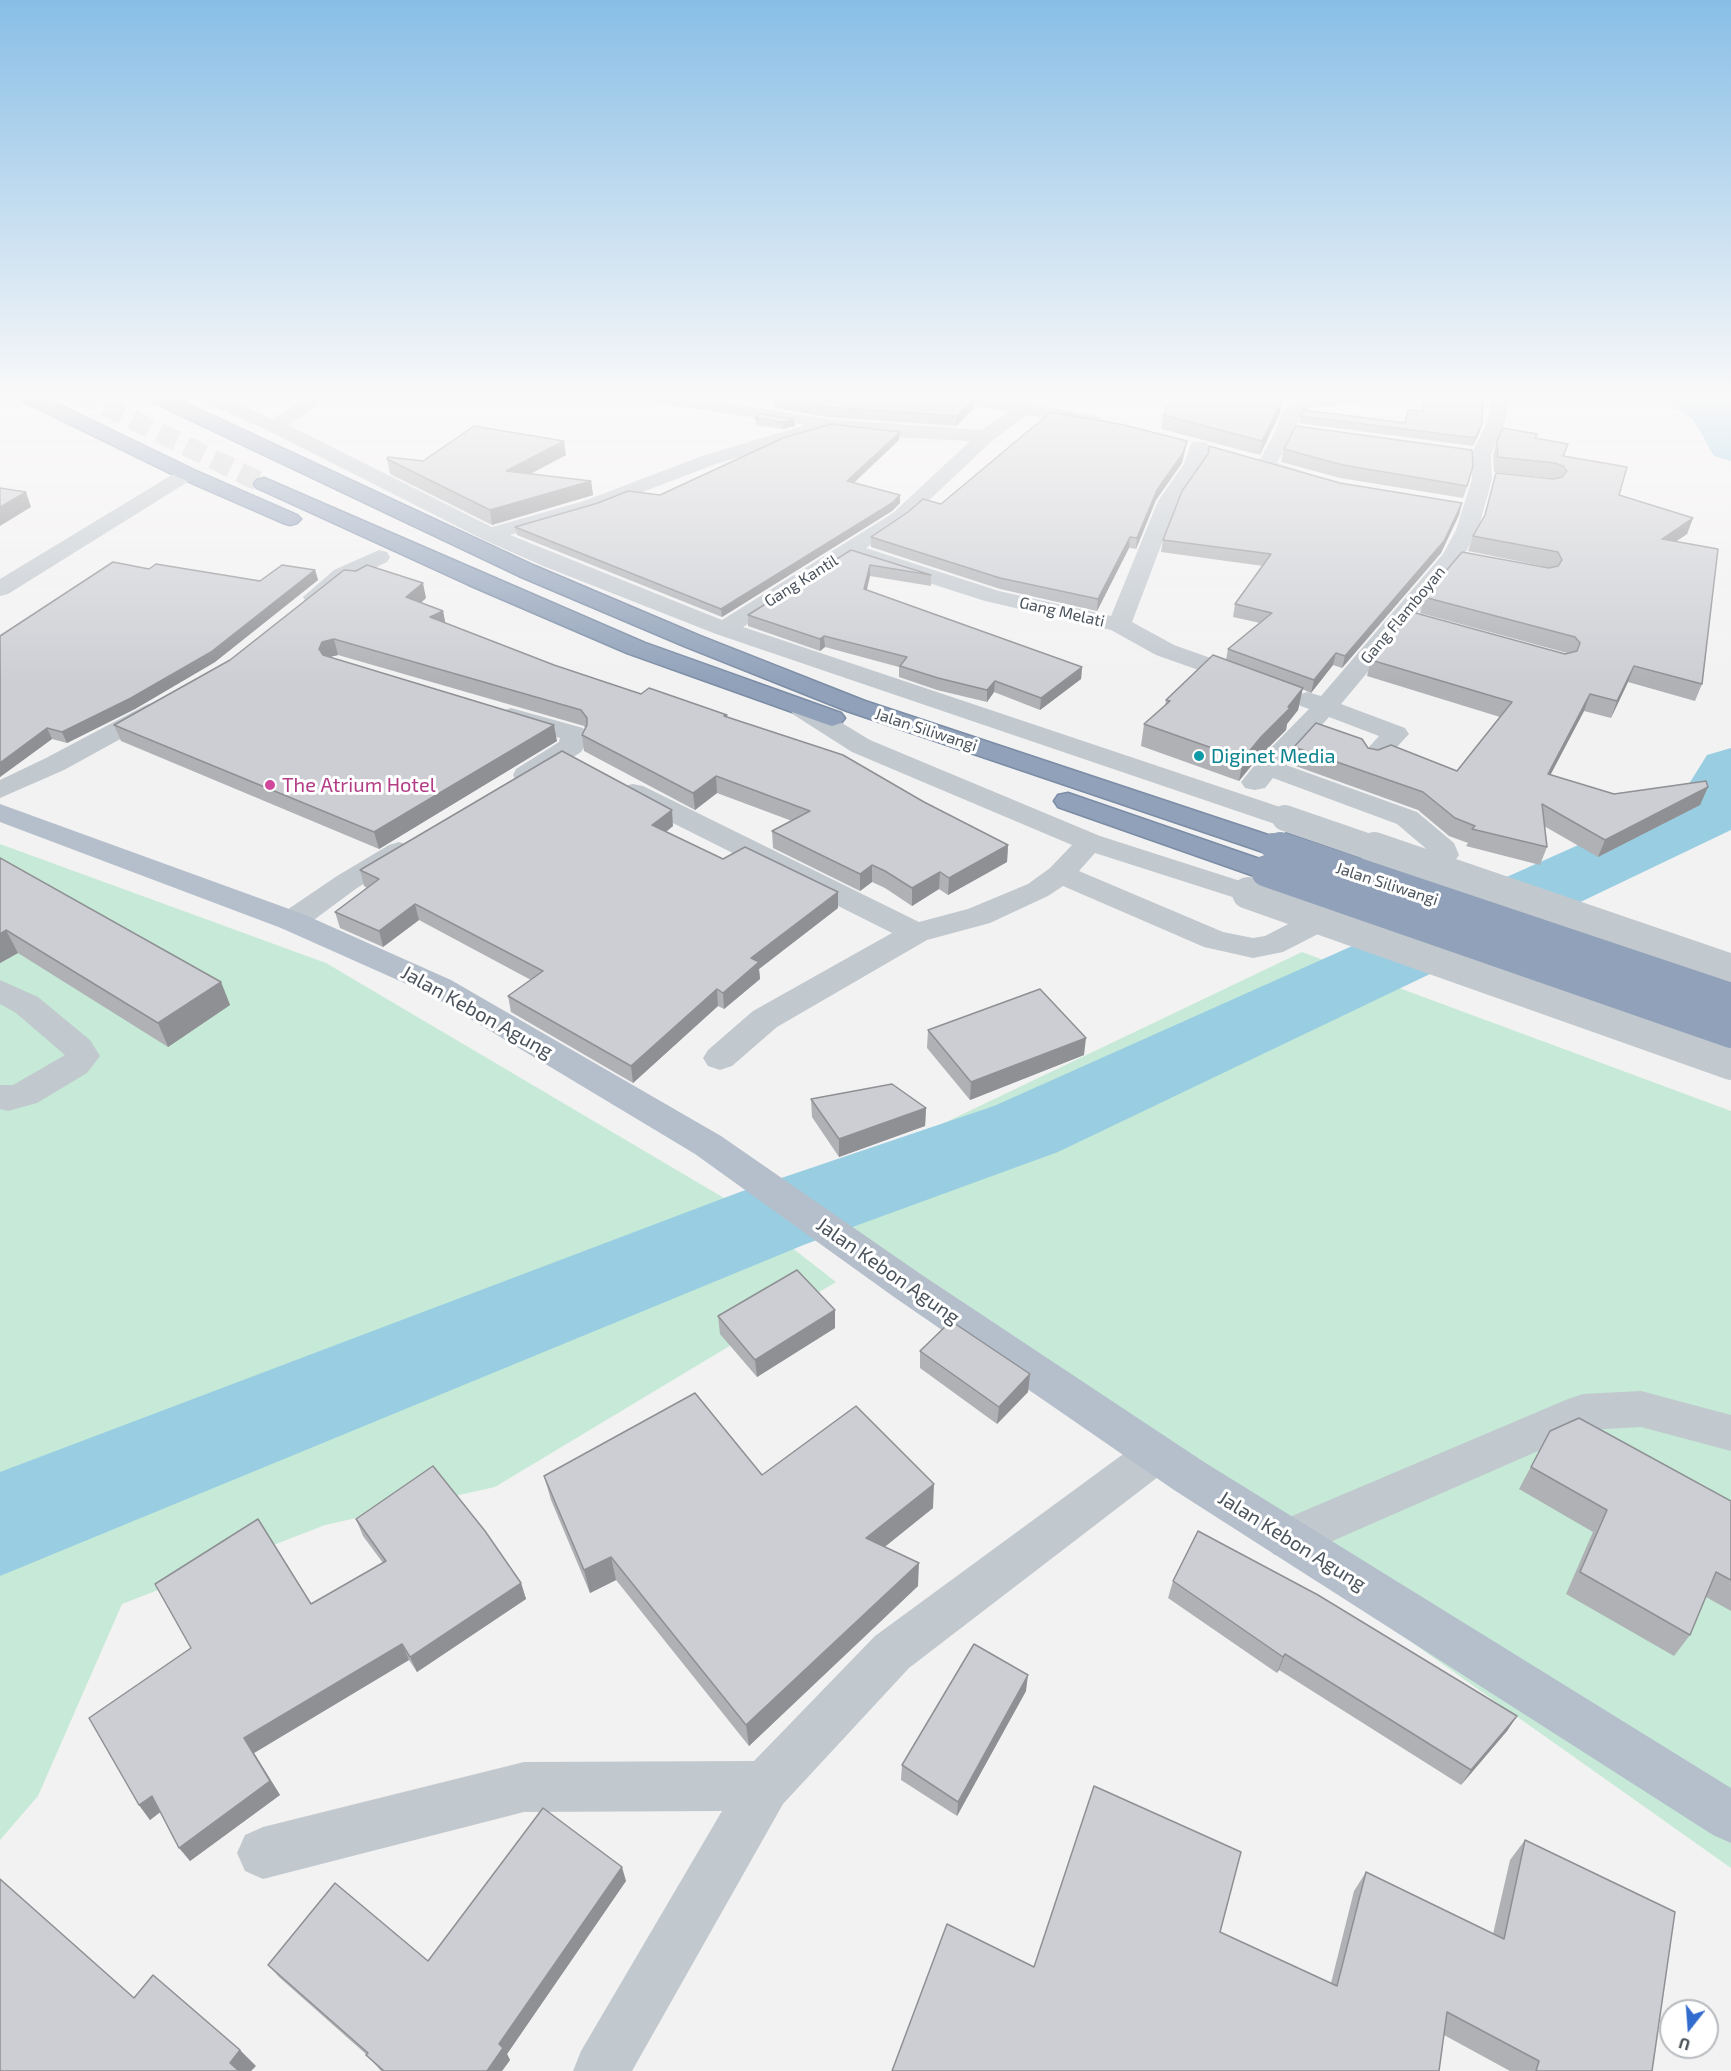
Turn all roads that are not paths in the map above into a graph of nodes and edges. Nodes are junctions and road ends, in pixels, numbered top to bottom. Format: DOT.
graph roads {
  1 [pos="162,490"];
  2 [pos="223,490"];
  3 [pos="277,490"];
  4 [pos="356,490"];
  5 [pos="401,490"];
  6 [pos="631,490"];
  7 [pos="929,490"];
  8 [pos="1176,490"];
  9 [pos="1478,490"];
  10 [pos="1450,504"];
  11 [pos="1472,508"];
  12 [pos="490,534"];
  13 [pos="850,550"];
  14 [pos="379,557"];
  15 [pos="1452,557"];
  16 [pos="1475,562"];
  17 [pos="0,589"];
  18 [pos="528,602"];
  19 [pos="293,614"];
  20 [pos="1119,625"];
  21 [pos="724,629"];
  22 [pos="175,698"];
  23 [pos="1326,706"];
  24 [pos="483,707"];
  25 [pos="803,710"];
  26 [pos="1373,757"];
  27 [pos="1267,767"];
  28 [pos="614,781"];
  29 [pos="502,789"];
  30 [pos="0,790"];
  31 [pos="1239,803"];
  32 [pos="0,812"];
  33 [pos="419,839"];
  34 [pos="1090,842"];
  35 [pos="1263,870"];
  36 [pos="1060,874"];
  37 [pos="292,921"];
  38 [pos="916,933"];
  39 [pos="1731,970"];
  40 [pos="0,991"];
  41 [pos="1731,999"];
  42 [pos="1731,1032"];
  43 [pos="720,1058"];
  44 [pos="1731,1064"];
  45 [pos="0,1097"];
  46 [pos="1731,1433"];
  47 [pos="1156,1454"];
  48 [pos="1289,1539"];
  49 [pos="765,1786"];
  50 [pos="1731,1817"];
  51 [pos="263,1852"];
  52 [pos="601,2071"];
  1 -- 17 [label="street"];
  2 -- 14 [label="highway"];
  3 -- 18 [label="highway, Jalan Siliwangi"];
  4 -- 35 [label="highway, Jalan Siliwangi"];
  5 -- 12 [label="street"];
  6 -- 12 [label="street"];
  7 -- 13 [label="street, Gang Kantil"];
  8 -- 20 [label="street, Gang Melati"];
  9 -- 11 [label="street, Gang Flamboyan"];
  10 -- 11 [label="street"];
  11 -- 15 [label="street, Gang Flamboyan"];
  12 -- 21 [label="street"];
  13 -- 20 [label="street, Gang Melati"];
  13 -- 21 [label="street, Gang Kantil"];
  14 -- 18 [label="highway"];
  14 -- 19 [label="street"];
  15 -- 16 [label="street"];
  15 -- 23 [label="street, Gang Flamboyan"];
  18 -- 25 [label="highway, Jalan Siliwangi"];
  20 -- 23 [label="street"];
  21 -- 31 [label="street"];
  22 -- 30 [label="street"];
  23 -- 26 [label="street"];
  23 -- 27 [label="street, Gang Flamboyan"];
  24 -- 29 [label="street"];
  25 -- 34 [label="street"];
  25 -- 35 [label="highway, Jalan Siliwangi"];
  27 -- 31 [label="street, Gang Flamboyan"];
  27 -- 36 [label="street"];
  28 -- 38 [label="street"];
  31 -- 39 [label="street, bridge"];
  32 -- 37 [label="main road, Jalan Kebon Agung"];
  33 -- 37 [label="street"];
  34 -- 35 [label="street"];
  34 -- 36 [label="street"];
  35 -- 41 [label="highway, Jalan Siliwangi, bridge"];
  35 -- 42 [label="highway, Jalan Siliwangi, bridge"];
  35 -- 44 [label="street, bridge"];
  36 -- 38 [label="street"];
  37 -- 47 [label="main road, Jalan Kebon Agung"];
  38 -- 43 [label="street"];
  40 -- 45 [label="street"];
  46 -- 48 [label="street"];
  47 -- 48 [label="main road, Jalan Kebon Agung"];
  47 -- 49 [label="street"];
  48 -- 50 [label="main road, Jalan Kebon Agung"];
  49 -- 51 [label="street"];
  49 -- 52 [label="street"];
}
